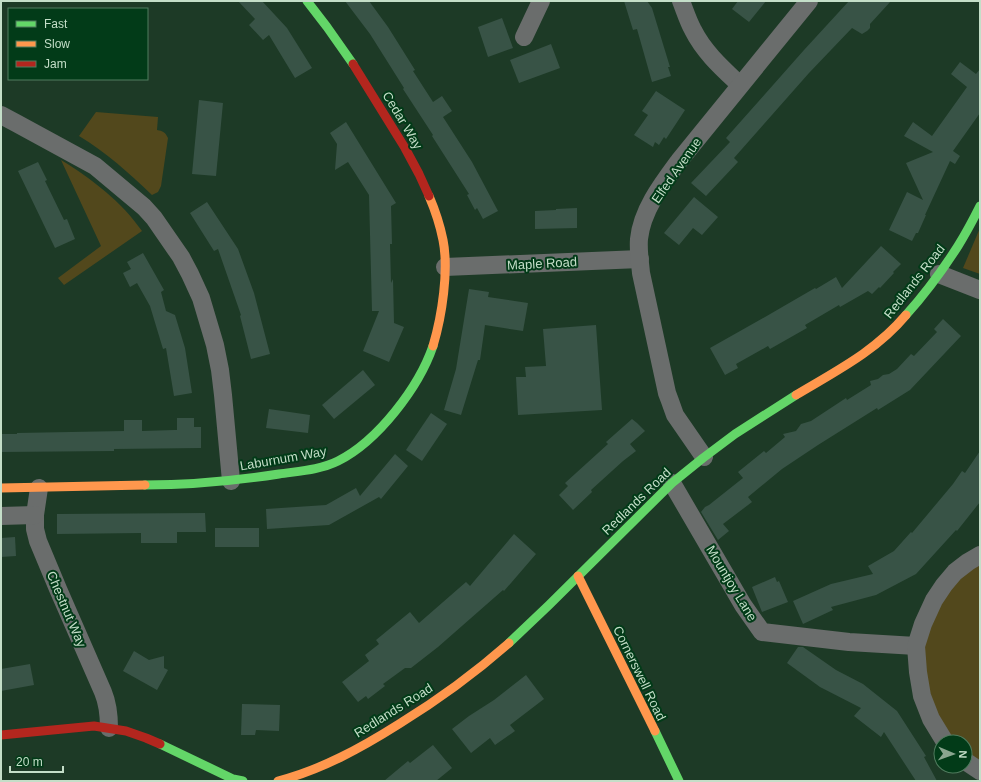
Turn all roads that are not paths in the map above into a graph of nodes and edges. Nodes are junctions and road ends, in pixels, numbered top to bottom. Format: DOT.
graph roads {
  1 [pos="307,1"];
  2 [pos="541,1"];
  3 [pos="681,1"];
  4 [pos="809,1"];
  5 [pos="524,37"];
  6 [pos="740,85"];
  7 [pos="1,115"];
  8 [pos="980,206"];
  9 [pos="640,258"];
  10 [pos="445,268"];
  11 [pos="939,274"];
  12 [pos="980,290"];
  13 [pos="704,457"];
  14 [pos="230,481"];
  15 [pos="672,483"];
  16 [pos="1,488"];
  17 [pos="39,488"];
  18 [pos="35,515"];
  19 [pos="1,516"];
  20 [pos="980,554"];
  21 [pos="578,576"];
  22 [pos="916,646"];
  23 [pos="109,728"];
  24 [pos="940,734"];
  25 [pos="1,735"];
  26 [pos="243,781"];
  27 [pos="278,781"];
  28 [pos="679,781"];
  1 -- 10 [label="main road, Cedar Way"];
  2 -- 5 [label="street"];
  3 -- 6 [label="street"];
  4 -- 6 [label="street, Elfed Avenue"];
  6 -- 9 [label="street, Elfed Avenue"];
  7 -- 14 [label="street"];
  8 -- 11 [label="main road, Redlands Road"];
  9 -- 10 [label="street, Maple Road"];
  9 -- 13 [label="street, Elfed Avenue"];
  10 -- 14 [label="main road, Laburnum Way"];
  11 -- 12 [label="street"];
  11 -- 13 [label="main road, Redlands Road"];
  13 -- 15 [label="main road, Redlands Road"];
  14 -- 17 [label="main road, Laburnum Way"];
  15 -- 21 [label="main road, Redlands Road"];
  15 -- 22 [label="street, Mountjoy Lane"];
  16 -- 17 [label="main road, Laburnum Way"];
  17 -- 18 [label="street, Chestnut Way"];
  18 -- 19 [label="street"];
  18 -- 23 [label="street, Chestnut Way"];
  20 -- 22 [label="street"];
  21 -- 27 [label="main road, Redlands Road"];
  21 -- 28 [label="main road, Cornerswell Road"];
  22 -- 24 [label="street"];
  23 -- 25 [label="main road"];
  23 -- 26 [label="main road"];
}
